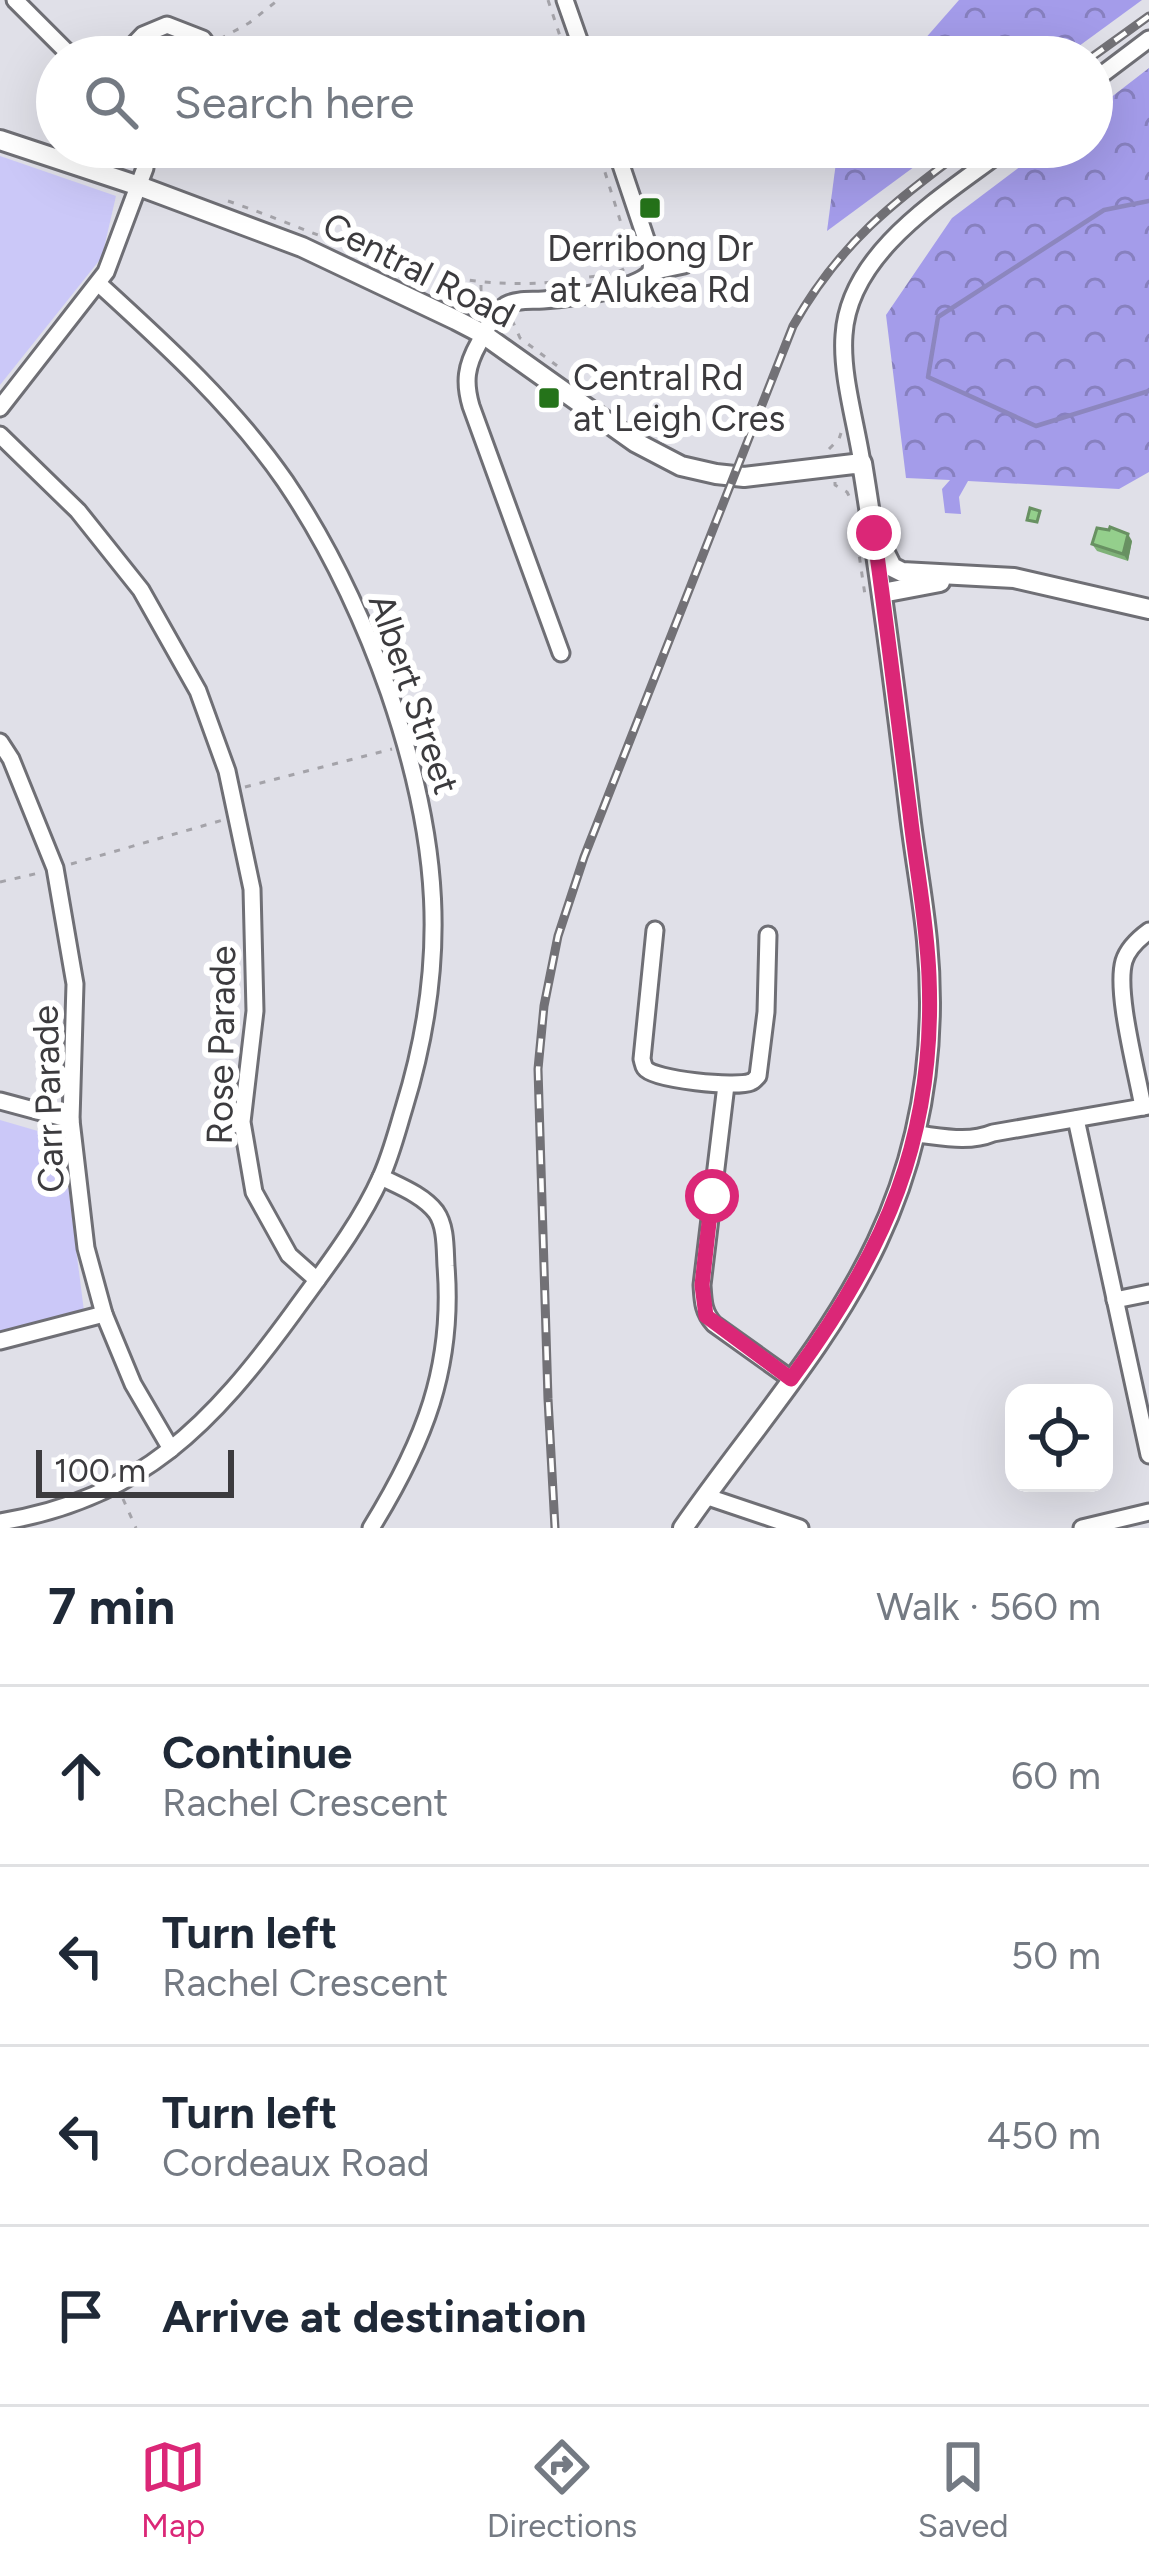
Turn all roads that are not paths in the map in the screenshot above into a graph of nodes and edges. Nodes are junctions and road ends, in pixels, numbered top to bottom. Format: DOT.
graph roads {
  1 [pos="15,0"];
  2 [pos="566,0"];
  3 [pos="51,36"];
  4 [pos="142,36"];
  5 [pos="195,36"];
  6 [pos="577,36"];
  7 [pos="1149,39"];
  8 [pos="1113,66"];
  9 [pos="0,140"];
  10 [pos="36,152"];
  11 [pos="85,168"];
  12 [pos="145,168"];
  13 [pos="622,168"];
  14 [pos="982,168"];
  15 [pos="139,186"];
  16 [pos="684,265"];
  17 [pos="650,272"];
  18 [pos="99,284"];
  19 [pos="484,334"];
  20 [pos="0,408"];
  21 [pos="0,435"];
  22 [pos="862,463"];
  23 [pos="868,502"];
  24 [pos="956,575"];
  25 [pos="874,599"];
  26 [pos="1149,609"];
  27 [pos="561,653"];
  28 [pos="0,742"];
  29 [pos="655,929"];
  30 [pos="1149,932"];
  31 [pos="767,935"];
  32 [pos="726,1085"];
  33 [pos="0,1101"];
  34 [pos="1146,1106"];
  35 [pos="1076,1119"];
  36 [pos="71,1120"];
  37 [pos="918,1128"];
  38 [pos="381,1177"];
  39 [pos="316,1280"];
  40 [pos="1149,1293"];
  41 [pos="1115,1300"];
  42 [pos="104,1314"];
  43 [pos="0,1341"];
  44 [pos="791,1379"];
  45 [pos="171,1449"];
  46 [pos="1149,1454"];
  47 [pos="705,1496"];
  48 [pos="1149,1513"];
  49 [pos="0,1522"];
  50 [pos="371,1528"];
  51 [pos="683,1528"];
  52 [pos="800,1528"];
  53 [pos="1082,1528"];
  1 -- 3 [label="street"];
  2 -- 6 [label="street"];
  4 -- 5 [label="street"];
  7 -- 8 [label="street"];
  9 -- 10 [label="main road, Central Road"];
  11 -- 15 [label="main road, Central Road"];
  12 -- 15 [label="street"];
  13 -- 17 [label="street"];
  14 -- 22 [label="street"];
  15 -- 18 [label="street"];
  15 -- 19 [label="main road, Central Road"];
  16 -- 17 [label="street"];
  17 -- 19 [label="street"];
  18 -- 20 [label="street"];
  18 -- 38 [label="street, Albert Street"];
  19 -- 22 [label="main road, Central Road"];
  19 -- 27 [label="street"];
  21 -- 39 [label="street, Rose Parade"];
  22 -- 23 [label="main road"];
  23 -- 24 [label="main road"];
  23 -- 25 [label="main road"];
  24 -- 25 [label="main road"];
  24 -- 26 [label="main road"];
  25 -- 37 [label="main road"];
  28 -- 36 [label="street, Carr Parade"];
  29 -- 32 [label="street"];
  30 -- 34 [label="street"];
  31 -- 32 [label="street"];
  32 -- 44 [label="street"];
  33 -- 36 [label="street"];
  34 -- 35 [label="street"];
  35 -- 37 [label="street"];
  35 -- 41 [label="street"];
  36 -- 42 [label="street, Carr Parade"];
  37 -- 44 [label="main road"];
  38 -- 39 [label="street, Albert Street"];
  38 -- 50 [label="street"];
  39 -- 45 [label="street, Albert Street"];
  40 -- 41 [label="street"];
  41 -- 46 [label="street"];
  42 -- 43 [label="street"];
  42 -- 45 [label="street, Carr Parade"];
  44 -- 47 [label="main road"];
  45 -- 49 [label="street, Albert Street"];
  47 -- 51 [label="main road"];
  47 -- 52 [label="street"];
  48 -- 53 [label="street"];
}
